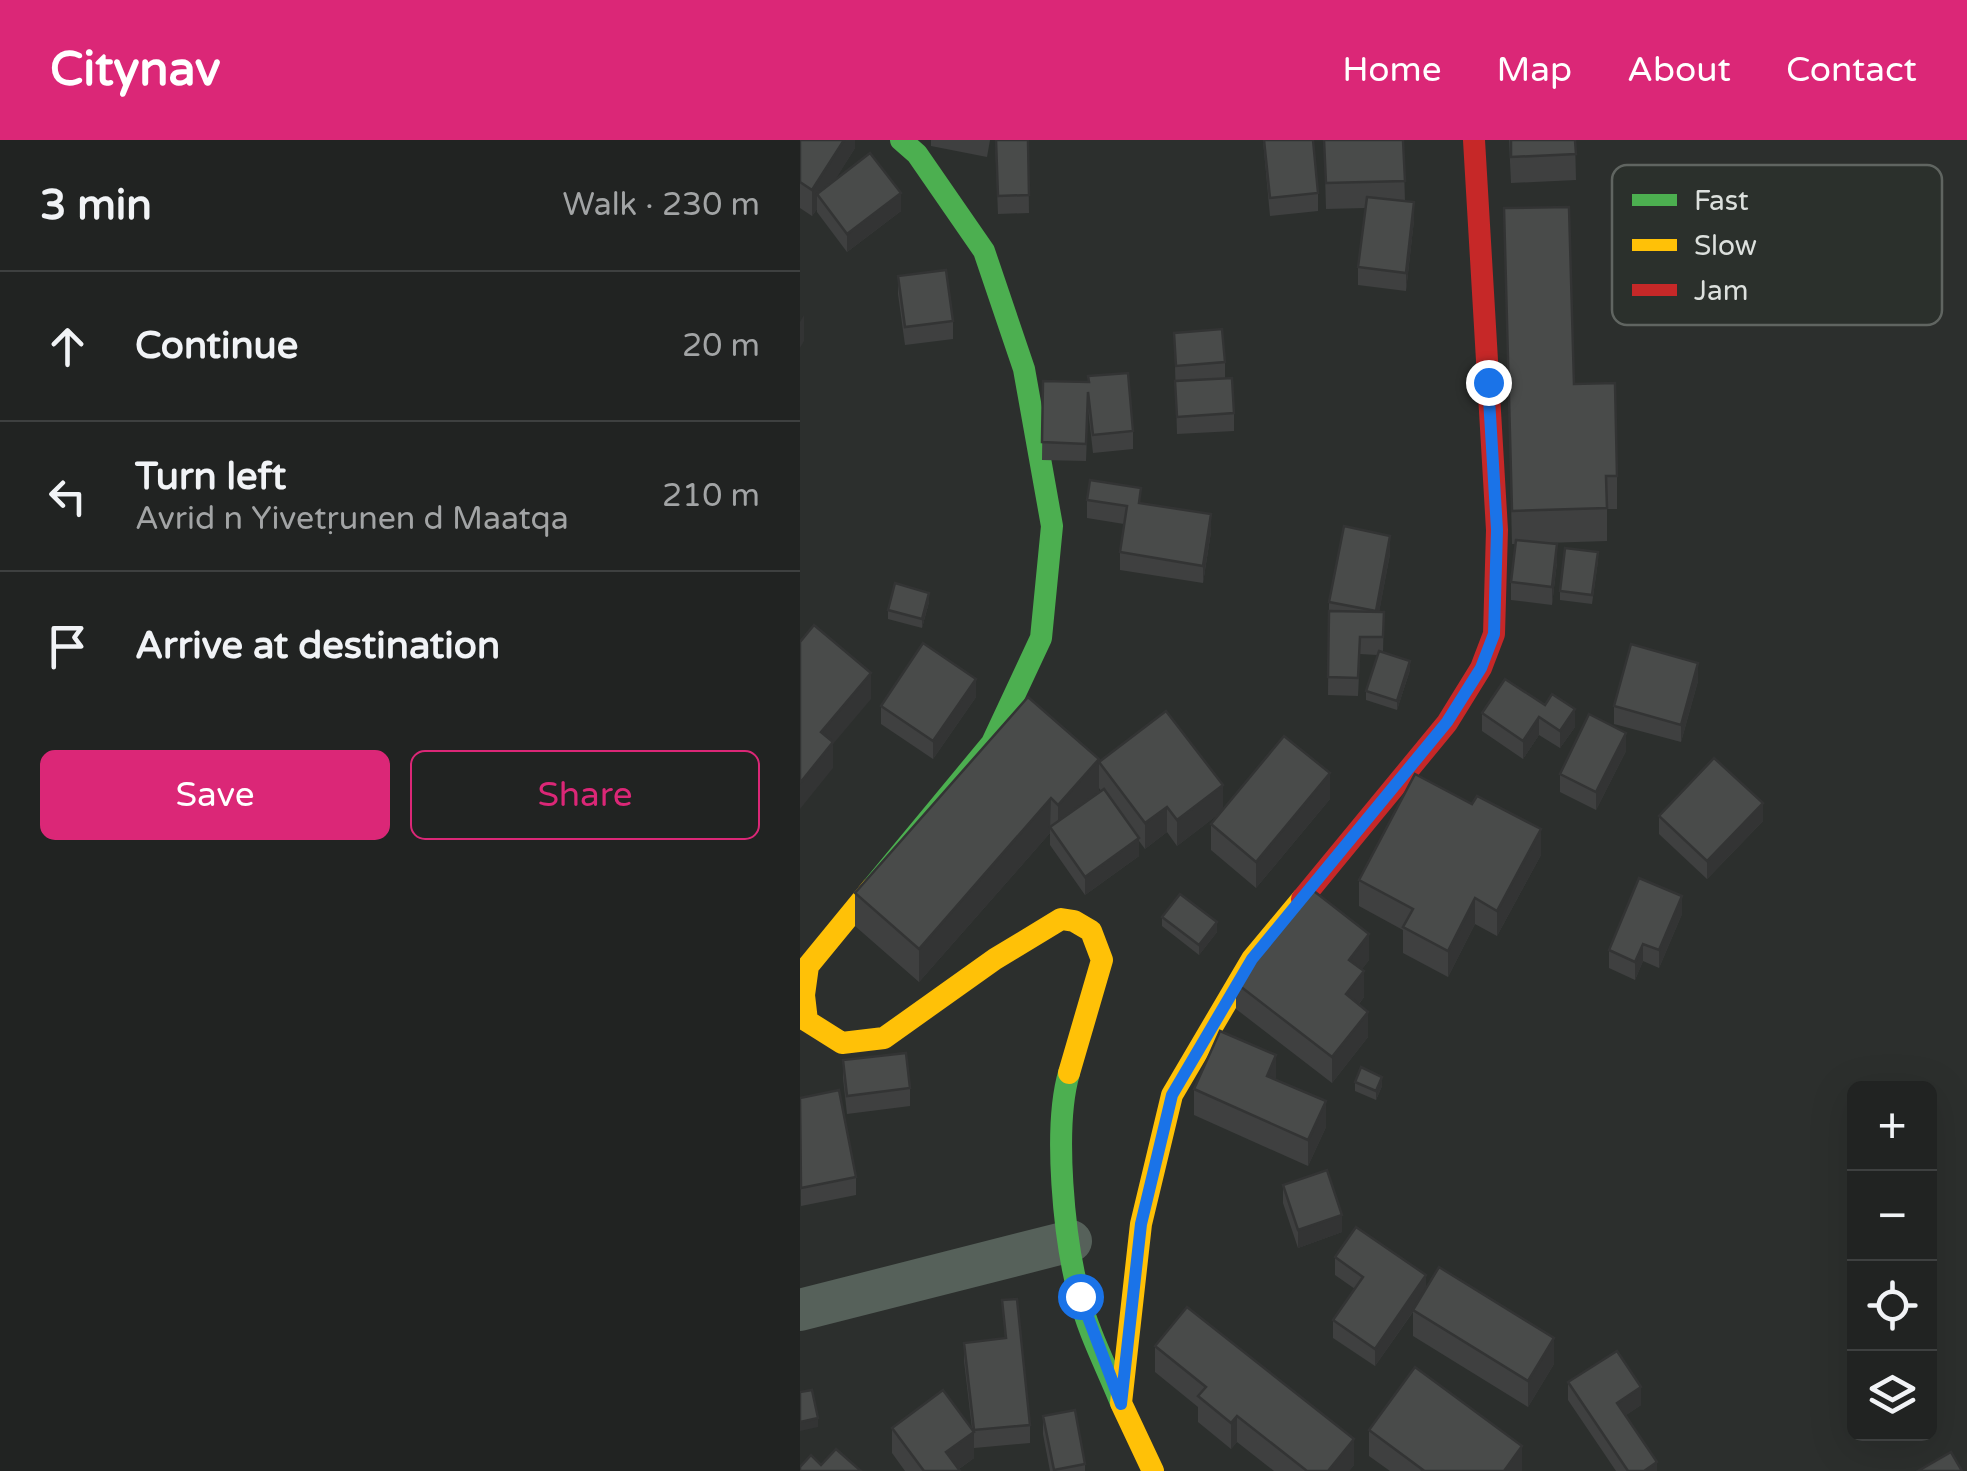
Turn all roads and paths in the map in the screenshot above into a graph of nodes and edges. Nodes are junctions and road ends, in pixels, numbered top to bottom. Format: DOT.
graph roads {
  1 [pos="901,140"];
  2 [pos="1474,140"];
  3 [pos="1072,1241"];
  4 [pos="800,1310"];
  5 [pos="1121,1404"];
  6 [pos="1153,1471"];
  1 -- 3 [label="street"];
  2 -- 5 [label="street"];
  3 -- 4 [label="street"];
  3 -- 5 [label="street"];
  5 -- 6 [label="street"];
}
